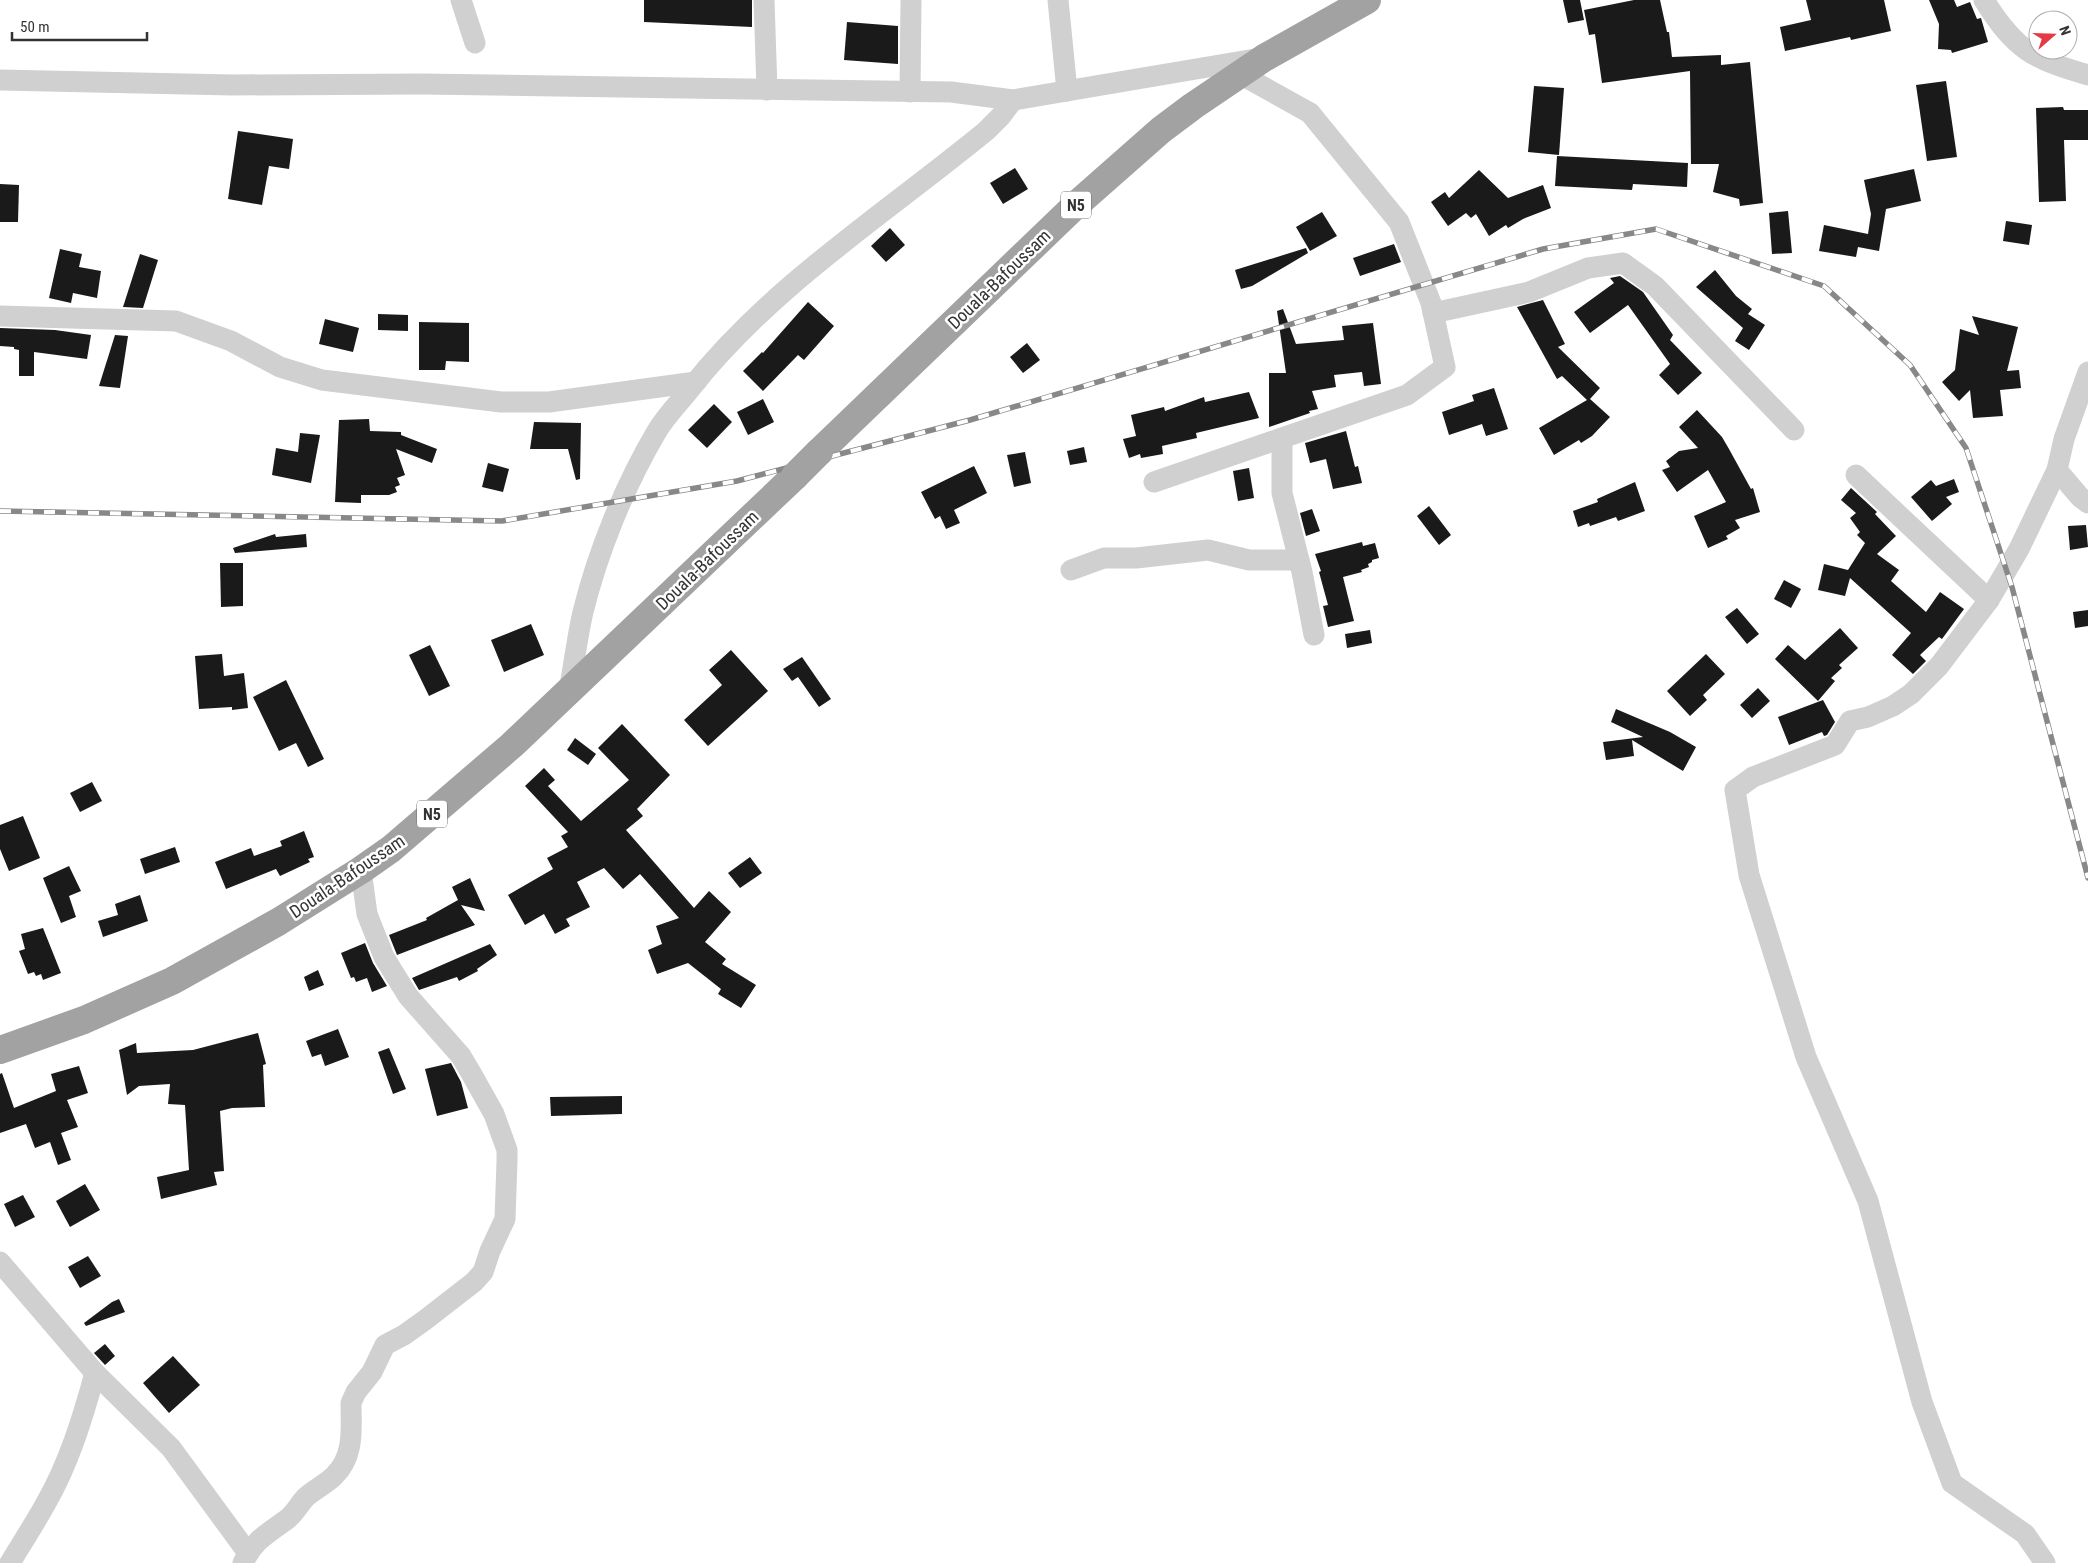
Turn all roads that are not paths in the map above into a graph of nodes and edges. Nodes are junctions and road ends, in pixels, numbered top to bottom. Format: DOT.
graph roads {
  1 [pos="461,0"];
  2 [pos="764,0"];
  3 [pos="911,0"];
  4 [pos="1058,0"];
  5 [pos="1367,0"];
  6 [pos="1984,0"];
  7 [pos="475,43"];
  8 [pos="1264,58"];
  9 [pos="1240,74"];
  10 [pos="2088,75"];
  11 [pos="0,80"];
  12 [pos="767,90"];
  13 [pos="1067,91"];
  14 [pos="910,92"];
  15 [pos="1013,100"];
  16 [pos="1433,313"];
  17 [pos="0,316"];
  18 [pos="2088,372"];
  19 [pos="696,382"];
  20 [pos="1794,430"];
  21 [pos="1282,439"];
  22 [pos="2057,470"];
  23 [pos="1856,475"];
  24 [pos="1154,482"];
  25 [pos="2088,502"];
  26 [pos="1299,560"];
  27 [pos="1070,570"];
  28 [pos="1989,600"];
  29 [pos="1314,635"];
  30 [pos="569,691"];
  31 [pos="361,870"];
  32 [pos="0,1050"];
  33 [pos="0,1262"];
  34 [pos="95,1373"];
  35 [pos="246,1558"];
  36 [pos="10,1563"];
  37 [pos="2045,1563"];
  1 -- 7 [label="street"];
  2 -- 12 [label="street"];
  3 -- 14 [label="street"];
  4 -- 13 [label="street"];
  5 -- 8 [label="highway, Douala-Bafoussam / N5"];
  6 -- 10 [label="street"];
  8 -- 9 [label="highway, Douala-Bafoussam / N5"];
  8 -- 13 [label="street"];
  9 -- 16 [label="street"];
  9 -- 30 [label="highway, Douala-Bafoussam / N5, bridge"];
  11 -- 12 [label="street"];
  12 -- 14 [label="street"];
  13 -- 15 [label="street"];
  14 -- 15 [label="street"];
  15 -- 19 [label="street"];
  16 -- 20 [label="street"];
  16 -- 21 [label="street"];
  17 -- 19 [label="street"];
  18 -- 22 [label="street"];
  19 -- 30 [label="street"];
  21 -- 24 [label="street"];
  21 -- 26 [label="street"];
  22 -- 25 [label="street"];
  22 -- 28 [label="street"];
  23 -- 28 [label="street"];
  26 -- 27 [label="street"];
  26 -- 29 [label="street"];
  28 -- 37 [label="street"];
  30 -- 31 [label="highway, Douala-Bafoussam / N5"];
  31 -- 32 [label="highway, Douala-Bafoussam / N5"];
  31 -- 35 [label="street"];
  33 -- 34 [label="street"];
  34 -- 35 [label="street"];
  34 -- 36 [label="street"];
}
